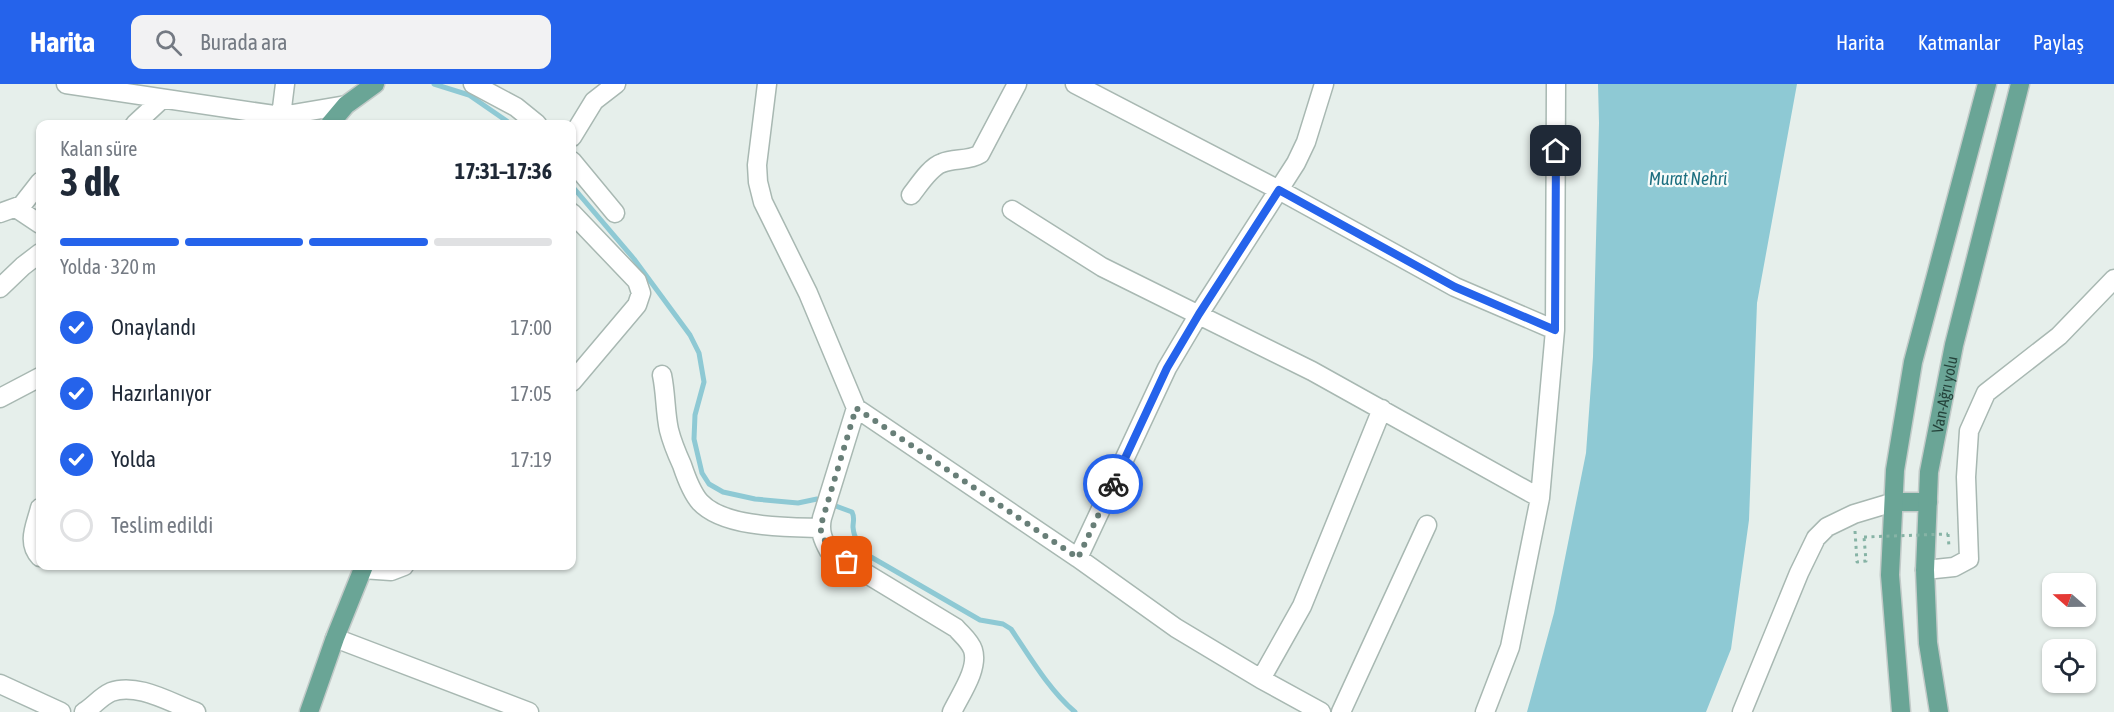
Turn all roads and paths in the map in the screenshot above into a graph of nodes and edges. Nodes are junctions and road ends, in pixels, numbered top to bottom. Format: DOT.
graph roads {
  1 [pos="66,84"];
  2 [pos="285,84"];
  3 [pos="473,84"];
  4 [pos="616,84"];
  5 [pos="767,84"];
  6 [pos="1017,84"];
  7 [pos="1076,84"];
  8 [pos="1324,84"];
  9 [pos="1556,84"];
  10 [pos="1987,84"];
  11 [pos="2020,84"];
  12 [pos="374,85"];
  13 [pos="162,99"];
  14 [pos="346,105"];
  15 [pos="139,120"];
  16 [pos="285,120"];
  17 [pos="333,120"];
  18 [pos="532,120"];
  19 [pos="576,130"];
  20 [pos="576,166"];
  21 [pos="36,187"];
  22 [pos="1279,190"];
  23 [pos="911,195"];
  24 [pos="1012,210"];
  25 [pos="8,211"];
  26 [pos="615,213"];
  27 [pos="576,217"];
  28 [pos="36,222"];
  29 [pos="36,257"];
  30 [pos="2114,279"];
  31 [pos="0,288"];
  32 [pos="1199,314"];
  33 [pos="1555,330"];
  34 [pos="662,375"];
  35 [pos="576,377"];
  36 [pos="36,378"];
  37 [pos="0,398"];
  38 [pos="856,408"];
  39 [pos="1382,409"];
  40 [pos="1540,498"];
  41 [pos="1894,502"];
  42 [pos="1928,502"];
  43 [pos="1854,514"];
  44 [pos="36,522"];
  45 [pos="821,523"];
  46 [pos="1426,525"];
  47 [pos="1948,534"];
  48 [pos="36,550"];
  49 [pos="1078,558"];
  50 [pos="362,570"];
  51 [pos="1925,570"];
  52 [pos="335,638"];
  53 [pos="1261,679"];
  54 [pos="0,684"];
  55 [pos="61,712"];
  56 [pos="84,712"];
  57 [pos="196,712"];
  58 [pos="309,712"];
  59 [pos="529,712"];
  60 [pos="952,712"];
  61 [pos="1321,712"];
  62 [pos="1341,712"];
  63 [pos="1485,712"];
  64 [pos="1742,712"];
  65 [pos="1901,712"];
  66 [pos="1939,712"];
  1 -- 13 [label="street"];
  2 -- 16 [label="street"];
  3 -- 18 [label="street"];
  4 -- 19 [label="street"];
  5 -- 38 [label="street"];
  6 -- 23 [label="street"];
  7 -- 22 [label="street"];
  8 -- 22 [label="street"];
  9 -- 33 [label="street"];
  10 -- 41 [label="main road"];
  11 -- 42 [label="main road, Van-Ağrı yolu"];
  12 -- 14 [label="main road"];
  13 -- 15 [label="street"];
  13 -- 16 [label="street"];
  14 -- 16 [label="street"];
  14 -- 17 [label="main road"];
  20 -- 26 [label="street"];
  21 -- 25 [label="street"];
  22 -- 32 [label="street"];
  22 -- 33 [label="street"];
  24 -- 32 [label="street"];
  25 -- 28 [label="street"];
  27 -- 35 [label="street"];
  29 -- 31 [label="street"];
  30 -- 51 [label="street"];
  32 -- 39 [label="street"];
  32 -- 49 [label="street"];
  33 -- 40 [label="street"];
  34 -- 45 [label="street"];
  36 -- 37 [label="street"];
  38 -- 45 [label="street"];
  38 -- 49 [label="street"];
  39 -- 40 [label="street"];
  39 -- 53 [label="street"];
  40 -- 63 [label="street"];
  41 -- 42 [label="main road"];
  41 -- 43 [label="street"];
  41 -- 65 [label="main road"];
  42 -- 51 [label="main road, Van-Ağrı yolu"];
  43 -- 47 [label="path, bridge"];
  43 -- 64 [label="street"];
  44 -- 48 [label="street"];
  45 -- 60 [label="street"];
  46 -- 62 [label="street"];
  49 -- 53 [label="street"];
  50 -- 52 [label="main road"];
  51 -- 66 [label="main road, Van-Ağrı yolu"];
  52 -- 58 [label="main road"];
  52 -- 59 [label="street"];
  53 -- 61 [label="street"];
  54 -- 55 [label="street"];
  56 -- 57 [label="street"];
}
